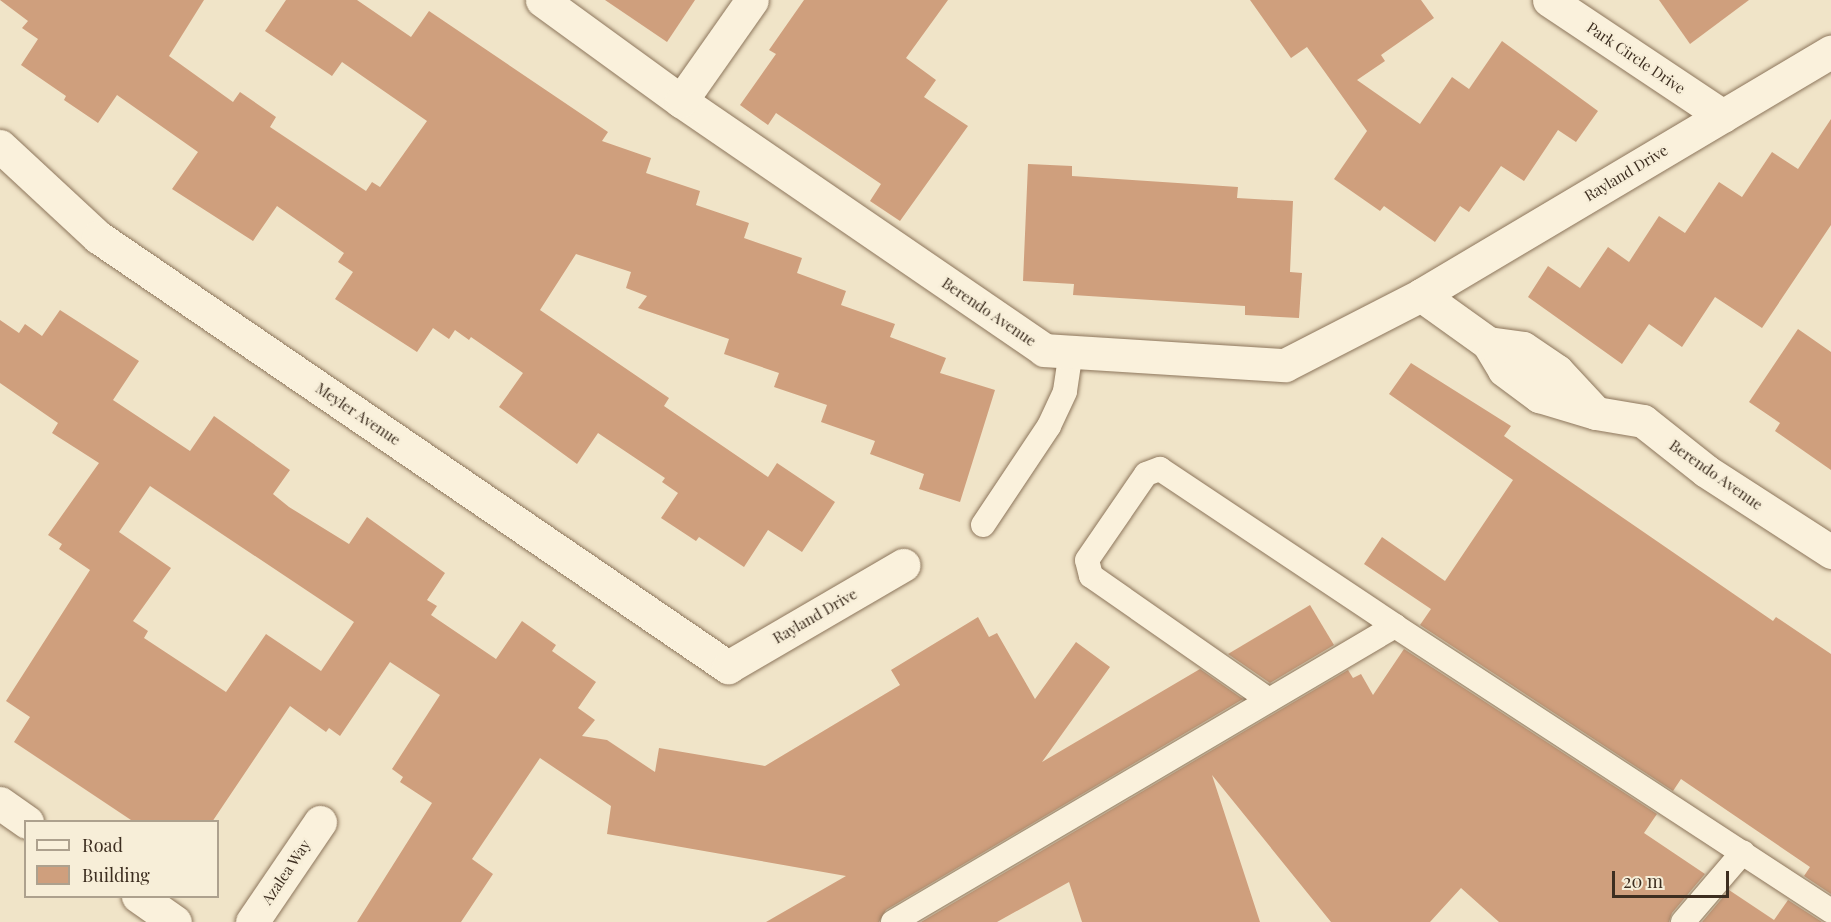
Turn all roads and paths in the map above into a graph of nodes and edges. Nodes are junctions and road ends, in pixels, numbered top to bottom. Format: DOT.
graph roads {
  1 [pos="542,0"];
  2 [pos="752,0"];
  3 [pos="1549,0"];
  4 [pos="1831,52"];
  5 [pos="681,101"];
  6 [pos="1724,116"];
  7 [pos="0,146"];
  8 [pos="1421,295"];
  9 [pos="1071,351"];
  10 [pos="983,525"];
  11 [pos="1831,552"];
  12 [pos="903,565"];
  13 [pos="1395,626"];
  14 [pos="728,667"];
  15 [pos="1269,700"];
  16 [pos="0,803"];
  17 [pos="24,820"];
  18 [pos="320,822"];
  19 [pos="1743,852"];
  20 [pos="139,898"];
  21 [pos="1831,911"];
  22 [pos="175,922"];
  23 [pos="252,922"];
  24 [pos="893,922"];
  25 [pos="1683,922"];
  1 -- 5 [label="street, Berendo Avenue"];
  2 -- 5 [label="street"];
  3 -- 6 [label="street, Park Circle Drive"];
  4 -- 6 [label="street, Rayland Drive"];
  5 -- 9 [label="street, Berendo Avenue"];
  6 -- 8 [label="street, Rayland Drive"];
  7 -- 14 [label="street, Meyler Avenue"];
  8 -- 9 [label="street, Berendo Avenue"];
  8 -- 11 [label="street, Berendo Avenue"];
  9 -- 10 [label="lane"];
  12 -- 14 [label="street, Rayland Drive"];
  13 -- 15 [label="lane"];
  13 -- 15 [label="lane"];
  13 -- 19 [label="lane"];
  15 -- 24 [label="lane"];
  16 -- 17 [label="street"];
  18 -- 23 [label="street, Azalea Way"];
  19 -- 21 [label="lane"];
  19 -- 25 [label="lane"];
  20 -- 22 [label="street"];
}
